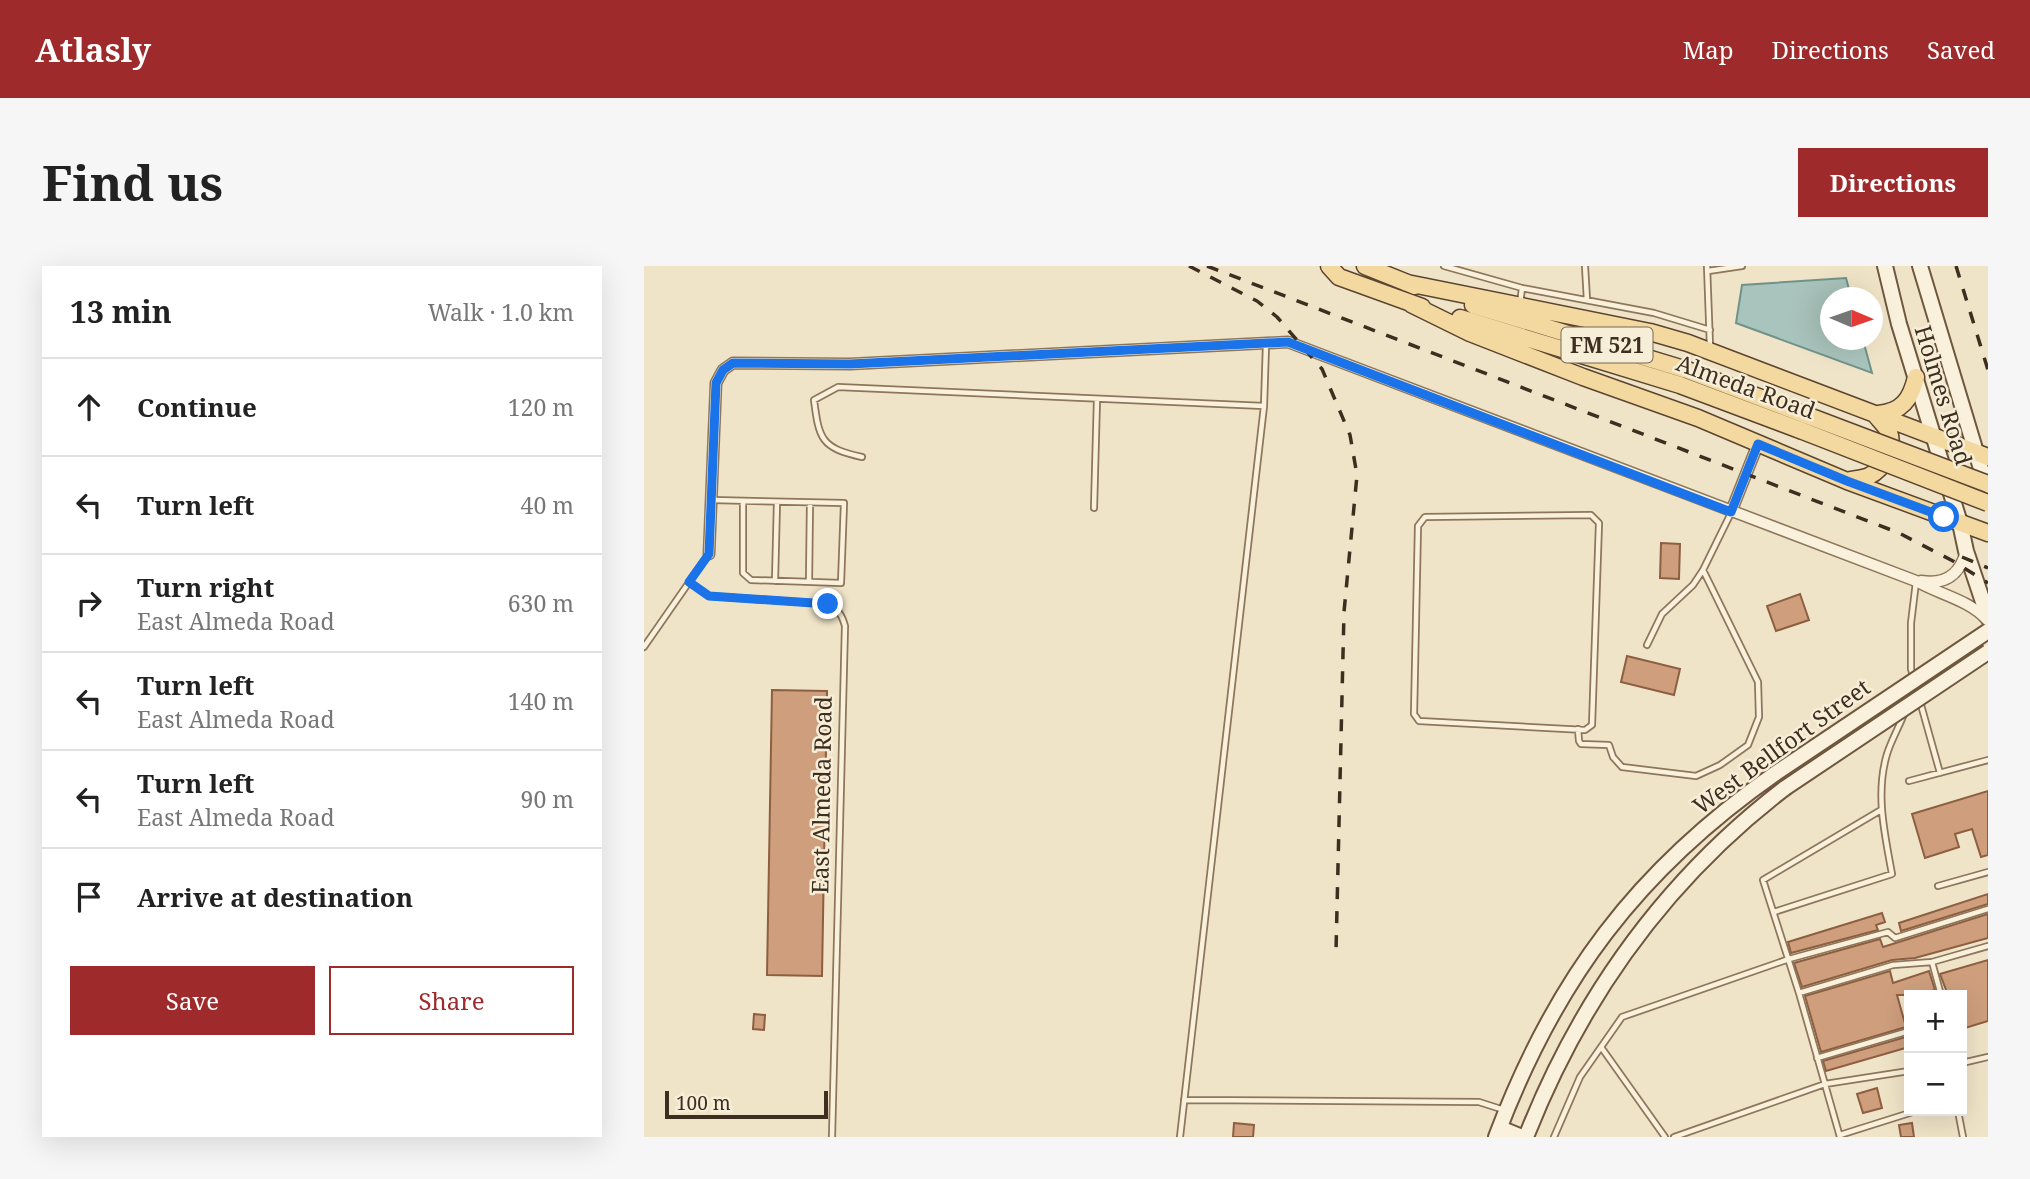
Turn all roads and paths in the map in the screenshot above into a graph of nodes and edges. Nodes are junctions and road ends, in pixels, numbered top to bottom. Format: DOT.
graph roads {
  1 [pos="1329,266"];
  2 [pos="1364,266"];
  3 [pos="1444,266"];
  4 [pos="1585,266"];
  5 [pos="1742,266"];
  6 [pos="1885,266"];
  7 [pos="1920,266"];
  8 [pos="1455,268"];
  9 [pos="1708,269"];
  10 [pos="1407,283"];
  11 [pos="1522,288"];
  12 [pos="1587,300"];
  13 [pos="1411,304"];
  14 [pos="1519,305"];
  15 [pos="1710,330"];
  16 [pos="1266,343"];
  17 [pos="1710,350"];
  18 [pos="1916,377"];
  19 [pos="1097,399"];
  20 [pos="1264,406"];
  21 [pos="1875,414"];
  22 [pos="1803,423"];
  23 [pos="1933,436"];
  24 [pos="1758,444"];
  25 [pos="1982,455"];
  26 [pos="862,457"];
  27 [pos="1847,481"];
  28 [pos="1988,484"];
  29 [pos="1988,492"];
  30 [pos="711,500"];
  31 [pos="743,501"];
  32 [pos="777,502"];
  33 [pos="810,503"];
  34 [pos="1988,503"];
  35 [pos="1094,508"];
  36 [pos="1731,512"];
  37 [pos="1960,523"];
  38 [pos="1988,533"];
  39 [pos="1966,551"];
  40 [pos="709,554"];
  41 [pos="1703,570"];
  42 [pos="1916,580"];
  43 [pos="775,581"];
  44 [pos="689,582"];
  45 [pos="809,582"];
  46 [pos="1988,619"];
  47 [pos="1988,631"];
  48 [pos="1647,645"];
  49 [pos="644,647"];
  50 [pos="1988,652"];
  51 [pos="1916,686"];
  52 [pos="1578,729"];
  53 [pos="1988,760"];
  54 [pos="1940,773"];
  55 [pos="1909,781"];
  56 [pos="1881,810"];
  57 [pos="1988,872"];
  58 [pos="1938,886"];
  59 [pos="1988,909"];
  60 [pos="1774,912"];
  61 [pos="1988,946"];
  62 [pos="1789,960"];
  63 [pos="1932,962"];
  64 [pos="1940,990"];
  65 [pos="1799,993"];
  66 [pos="1904,1032"];
  67 [pos="1601,1047"];
  68 [pos="1988,1057"];
  69 [pos="1817,1058"];
  70 [pos="1967,1062"];
  71 [pos="1904,1072"];
  72 [pos="1825,1084"];
  73 [pos="1184,1100"];
  74 [pos="1506,1110"];
  75 [pos="1904,1115"];
  76 [pos="1959,1116"];
  77 [pos="1498,1133"];
  78 [pos="1840,1136"];
  79 [pos="832,1137"];
  80 [pos="1180,1137"];
  81 [pos="1524,1137"];
  82 [pos="1554,1137"];
  83 [pos="1665,1137"];
  84 [pos="1674,1137"];
  85 [pos="1964,1137"];
  1 -- 13 [label="main road, Almeda Road / FM 521"];
  2 -- 10 [label="main road, Almeda Road / FM 521"];
  3 -- 8 [label="lane"];
  4 -- 12 [label="lane"];
  5 -- 9 [label="lane"];
  6 -- 18 [label="main road, Holmes Road"];
  7 -- 25 [label="main road, Holmes Road"];
  8 -- 11 [label="lane"];
  9 -- 15 [label="lane"];
  10 -- 14 [label="main road"];
  10 -- 22 [label="main road, Almeda Road / FM 521"];
  11 -- 12 [label="lane"];
  11 -- 14 [label="lane"];
  12 -- 15 [label="lane"];
  13 -- 22 [label="main road, Almeda Road / FM 521"];
  13 -- 24 [label="main road"];
  14 -- 17 [label="main road"];
  15 -- 17 [label="lane"];
  16 -- 20 [label="lane"];
  16 -- 30 [label="street"];
  16 -- 36 [label="street"];
  17 -- 21 [label="main road"];
  18 -- 21 [label="main road"];
  18 -- 23 [label="main road, Holmes Road"];
  19 -- 20 [label="lane"];
  19 -- 26 [label="lane"];
  19 -- 35 [label="lane"];
  20 -- 73 [label="lane"];
  21 -- 23 [label="main road"];
  21 -- 27 [label="main road"];
  22 -- 28 [label="main road, Almeda Road / FM 521, bridge"];
  22 -- 34 [label="main road, Almeda Road / FM 521, bridge"];
  23 -- 25 [label="main road"];
  23 -- 37 [label="main road, Holmes Road"];
  24 -- 27 [label="main road"];
  24 -- 36 [label="street"];
  25 -- 29 [label="main road, Holmes Road"];
  27 -- 37 [label="main road"];
  30 -- 31 [label="lane"];
  30 -- 40 [label="street"];
  31 -- 32 [label="lane"];
  31 -- 43 [label="lane"];
  32 -- 33 [label="lane"];
  32 -- 43 [label="lane"];
  33 -- 45 [label="lane"];
  33 -- 45 [label="lane"];
  36 -- 41 [label="lane"];
  36 -- 42 [label="street"];
  37 -- 38 [label="main road"];
  37 -- 39 [label="main road, Holmes Road"];
  39 -- 42 [label="street"];
  39 -- 46 [label="main road, Holmes Road"];
  40 -- 44 [label="lane"];
  41 -- 48 [label="lane"];
  41 -- 52 [label="lane"];
  42 -- 46 [label="street"];
  42 -- 51 [label="lane"];
  43 -- 45 [label="lane"];
  44 -- 49 [label="lane"];
  44 -- 79 [label="lane, East Almeda Road"];
  47 -- 74 [label="main road, West Bellfort Street, bridge"];
  50 -- 81 [label="main road, West Bellfort Street, bridge"];
  51 -- 54 [label="lane"];
  51 -- 56 [label="lane"];
  52 -- 52 [label="lane"];
  53 -- 54 [label="lane"];
  54 -- 55 [label="lane"];
  56 -- 60 [label="lane"];
  56 -- 60 [label="lane"];
  57 -- 58 [label="lane"];
  59 -- 62 [label="lane"];
  60 -- 62 [label="lane"];
  61 -- 63 [label="lane"];
  62 -- 65 [label="lane"];
  62 -- 67 [label="lane"];
  63 -- 64 [label="lane"];
  63 -- 65 [label="lane"];
  65 -- 69 [label="lane"];
  66 -- 69 [label="lane"];
  67 -- 82 [label="lane"];
  67 -- 83 [label="lane"];
  68 -- 70 [label="lane"];
  69 -- 72 [label="lane"];
  71 -- 72 [label="lane"];
  72 -- 78 [label="lane"];
  72 -- 84 [label="lane"];
  73 -- 74 [label="lane"];
  73 -- 80 [label="lane"];
  74 -- 77 [label="main road, West Bellfort Street"];
  75 -- 78 [label="lane"];
  76 -- 85 [label="lane"];
  77 -- 81 [label="main road"];
}
